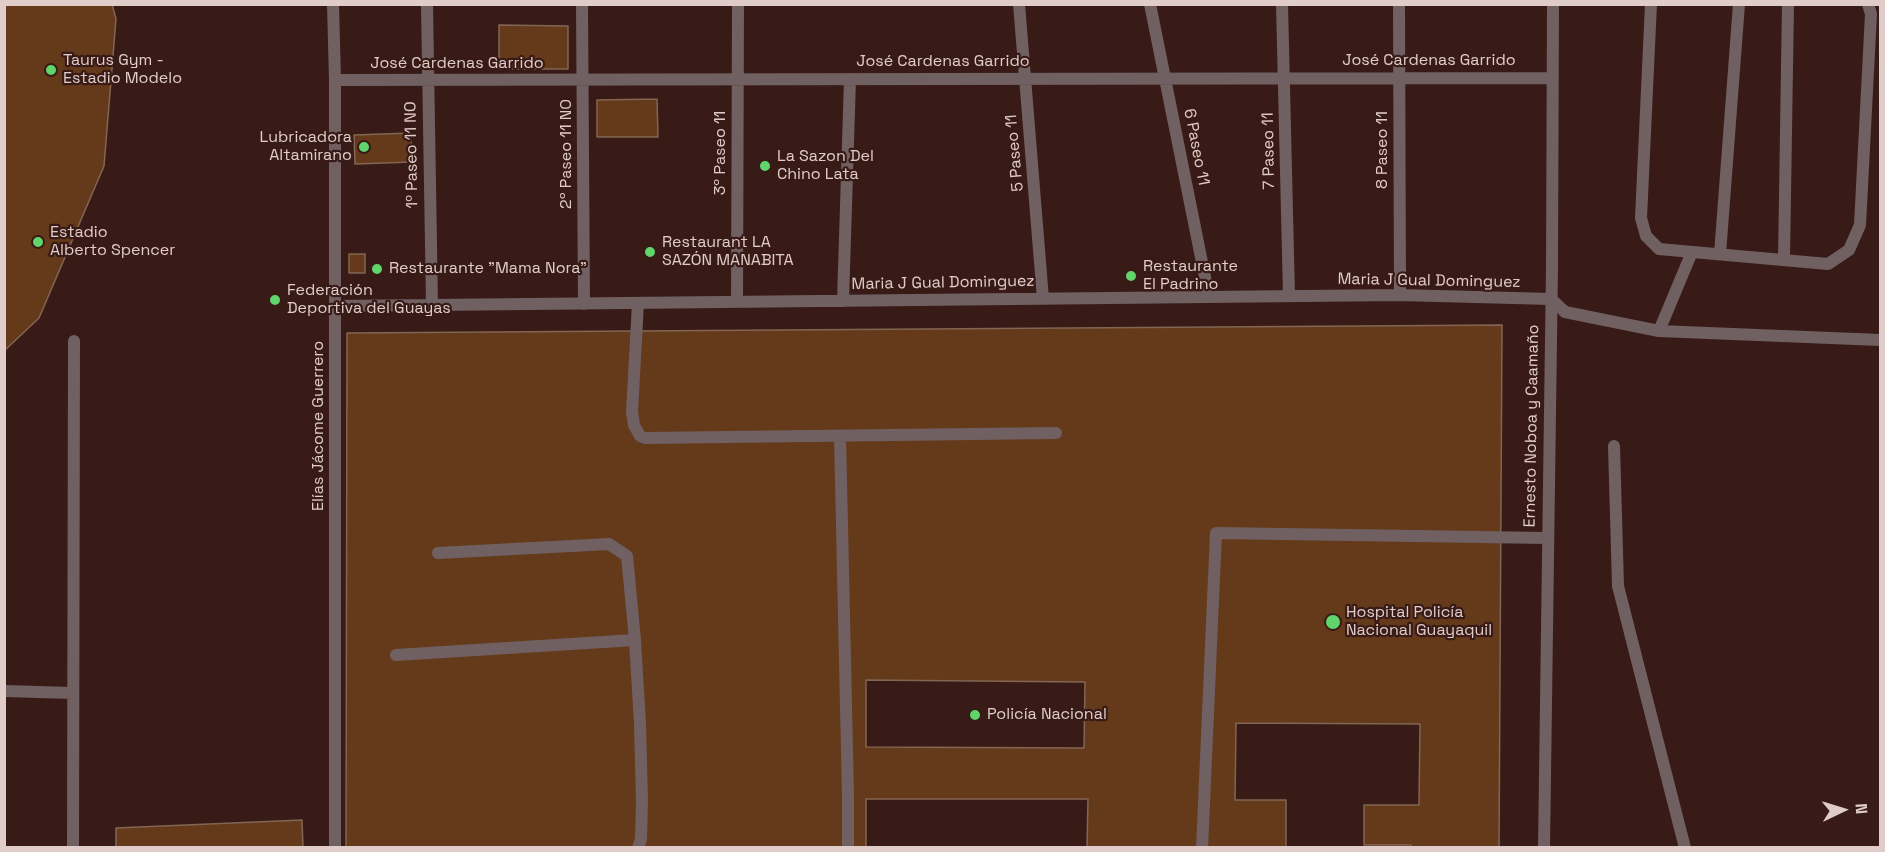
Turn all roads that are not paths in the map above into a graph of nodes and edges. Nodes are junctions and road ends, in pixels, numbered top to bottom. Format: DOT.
graph roads {
  1 [pos="333,4"];
  2 [pos="427,4"];
  3 [pos="582,4"];
  4 [pos="738,4"];
  5 [pos="1019,4"];
  6 [pos="1150,4"];
  7 [pos="1282,4"];
  8 [pos="1399,4"];
  9 [pos="1553,4"];
  10 [pos="1651,4"];
  11 [pos="1739,4"];
  12 [pos="1788,4"];
  13 [pos="1868,4"];
  14 [pos="1025,78"];
  15 [pos="1165,78"];
  16 [pos="1283,78"];
  17 [pos="1399,78"];
  18 [pos="1552,78"];
  19 [pos="737,79"];
  20 [pos="850,79"];
  21 [pos="335,80"];
  22 [pos="428,80"];
  23 [pos="582,80"];
  24 [pos="1692,252"];
  25 [pos="1720,254"];
  26 [pos="1784,259"];
  27 [pos="1400,295"];
  28 [pos="1289,296"];
  29 [pos="1209,297"];
  30 [pos="1043,299"];
  31 [pos="1551,299"];
  32 [pos="843,301"];
  33 [pos="737,302"];
  34 [pos="638,303"];
  35 [pos="584,304"];
  36 [pos="432,305"];
  37 [pos="335,306"];
  38 [pos="1659,331"];
  39 [pos="1881,340"];
  40 [pos="74,341"];
  41 [pos="1056,433"];
  42 [pos="840,436"];
  43 [pos="1614,446"];
  44 [pos="1547,538"];
  45 [pos="438,553"];
  46 [pos="635,639"];
  47 [pos="396,655"];
  48 [pos="4,691"];
  49 [pos="73,693"];
  50 [pos="73,848"];
  51 [pos="335,848"];
  52 [pos="638,848"];
  53 [pos="848,848"];
  54 [pos="1202,848"];
  55 [pos="1544,848"];
  56 [pos="1685,848"];
  1 -- 21 [label="street, Elías Jácome Guerrero"];
  2 -- 22 [label="street, 1º Paseo 11 NO"];
  3 -- 23 [label="street, 2º Paseo 11 NO"];
  4 -- 19 [label="street, 3º Paseo 11"];
  5 -- 14 [label="street, 5 Paseo 11"];
  6 -- 15 [label="street, 6 Paseo 11"];
  7 -- 16 [label="street, 7 Paseo 11"];
  8 -- 17 [label="street, 8 Paseo 11"];
  9 -- 18 [label="street, Ernesto Noboa y Caamaño"];
  10 -- 24 [label="street"];
  11 -- 25 [label="street"];
  12 -- 26 [label="street"];
  13 -- 26 [label="street"];
  14 -- 15 [label="street, José Cardenas Garrido"];
  14 -- 20 [label="street, José Cardenas Garrido"];
  14 -- 30 [label="street, 5 Paseo 11"];
  15 -- 16 [label="street, José Cardenas Garrido"];
  15 -- 29 [label="street, 6 Paseo 11"];
  16 -- 17 [label="street, José Cardenas Garrido"];
  16 -- 28 [label="street, 7 Paseo 11"];
  17 -- 18 [label="street, José Cardenas Garrido"];
  17 -- 27 [label="street, 8 Paseo 11"];
  18 -- 31 [label="street, Ernesto Noboa y Caamaño"];
  19 -- 20 [label="street, José Cardenas Garrido"];
  19 -- 23 [label="street, José Cardenas Garrido"];
  19 -- 33 [label="street, 3º Paseo 11"];
  20 -- 32 [label="street"];
  21 -- 22 [label="street, José Cardenas Garrido"];
  21 -- 37 [label="street, Elías Jácome Guerrero"];
  22 -- 23 [label="street, José Cardenas Garrido"];
  22 -- 36 [label="street, 1º Paseo 11 NO"];
  23 -- 35 [label="street, 2º Paseo 11 NO"];
  24 -- 25 [label="street"];
  24 -- 38 [label="street"];
  25 -- 26 [label="street"];
  27 -- 28 [label="street, Maria J Gual Dominguez"];
  27 -- 31 [label="street, Maria J Gual Dominguez"];
  28 -- 29 [label="street, Maria J Gual Dominguez"];
  29 -- 30 [label="street, Maria J Gual Dominguez"];
  30 -- 32 [label="street, Maria J Gual Dominguez"];
  31 -- 38 [label="street"];
  31 -- 44 [label="street, Ernesto Noboa y Caamaño"];
  32 -- 33 [label="street, Maria J Gual Dominguez"];
  33 -- 34 [label="street, Maria J Gual Dominguez"];
  34 -- 35 [label="street, Maria J Gual Dominguez"];
  34 -- 42 [label="street"];
  35 -- 36 [label="street, Maria J Gual Dominguez"];
  36 -- 37 [label="street, Maria J Gual Dominguez"];
  37 -- 51 [label="street, Elías Jácome Guerrero"];
  38 -- 39 [label="street"];
  40 -- 49 [label="street"];
  41 -- 42 [label="street"];
  42 -- 53 [label="street"];
  43 -- 56 [label="street"];
  44 -- 54 [label="street"];
  44 -- 55 [label="street, Ernesto Noboa y Caamaño"];
  45 -- 46 [label="street"];
  46 -- 47 [label="street"];
  46 -- 52 [label="street"];
  48 -- 49 [label="street"];
  49 -- 50 [label="street"];
}
